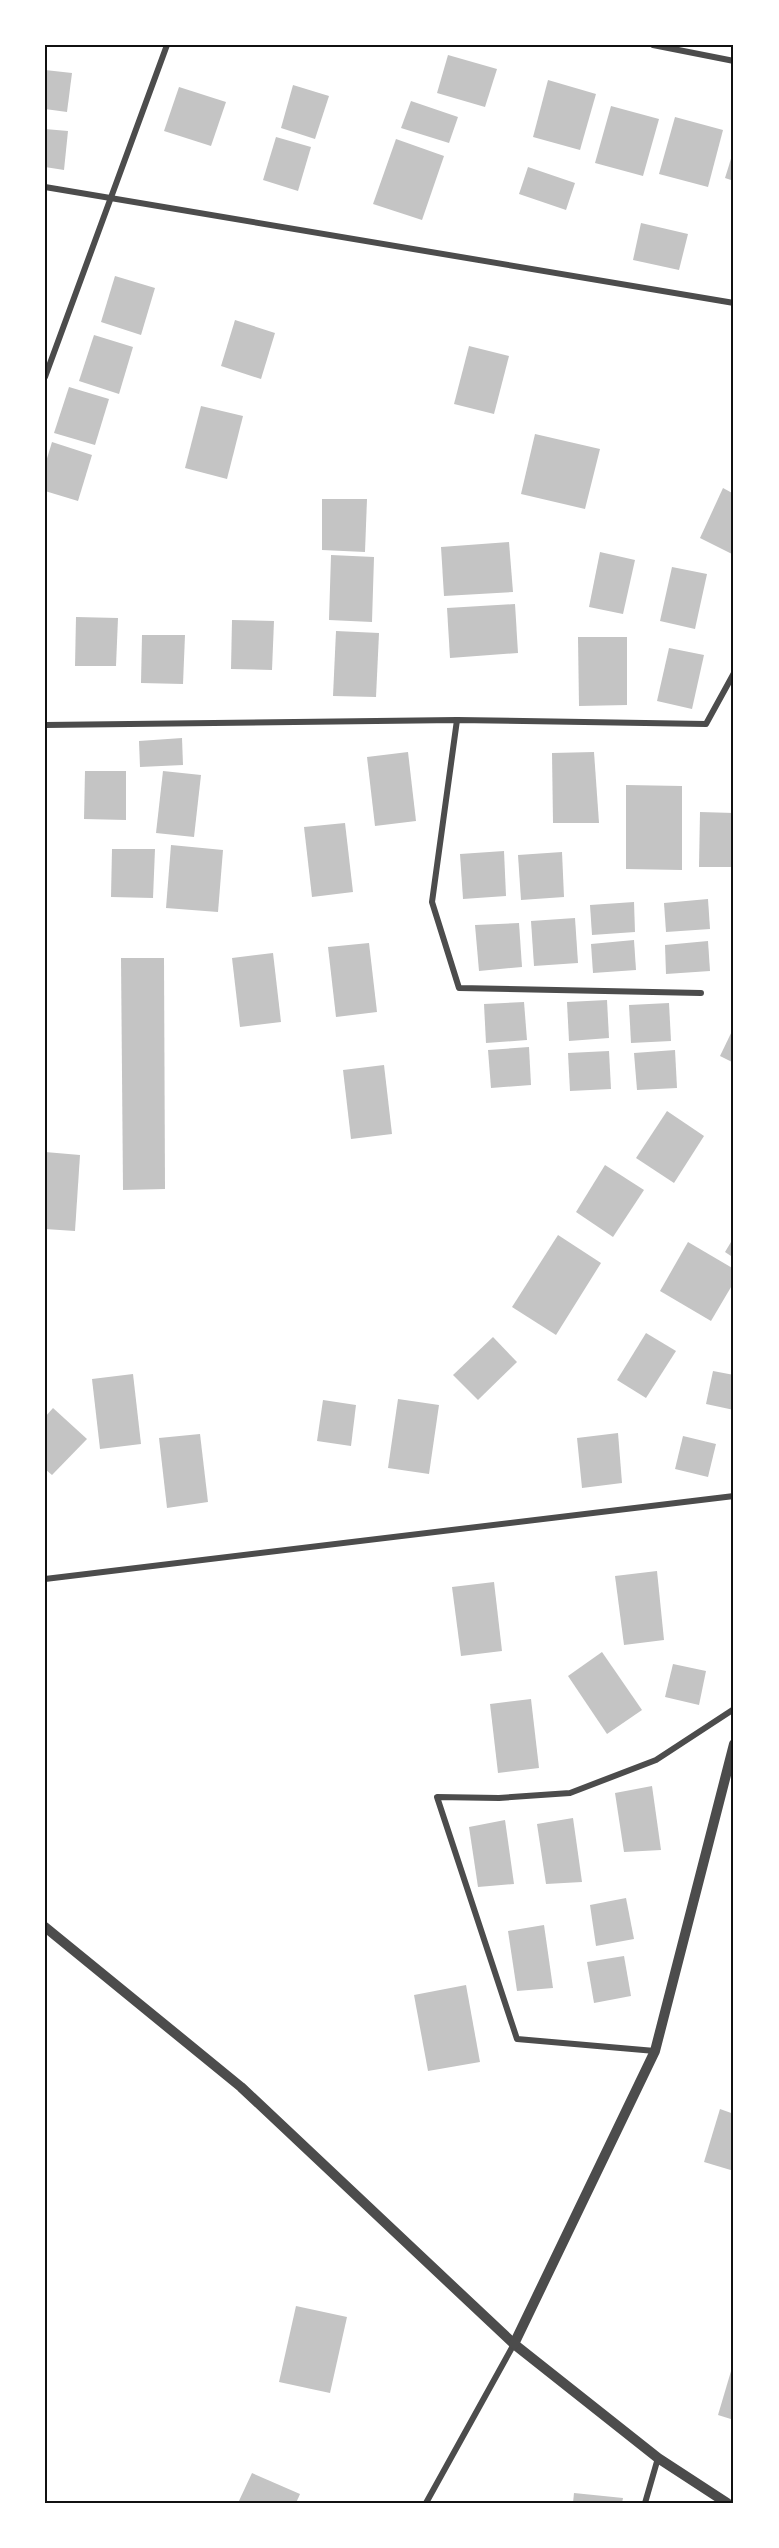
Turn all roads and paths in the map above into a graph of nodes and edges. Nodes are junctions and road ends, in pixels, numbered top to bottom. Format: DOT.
graph roads {
  1 [pos="167,45"];
  2 [pos="654,45"];
  3 [pos="734,61"];
  4 [pos="45,187"];
  5 [pos="112,197"];
  6 [pos="734,303"];
  7 [pos="45,377"];
  8 [pos="734,673"];
  9 [pos="457,720"];
  10 [pos="45,725"];
  11 [pos="701,993"];
  12 [pos="734,1496"];
  13 [pos="45,1579"];
  14 [pos="734,1709"];
  15 [pos="734,1744"];
  16 [pos="45,1927"];
  17 [pos="655,2050"];
  18 [pos="514,2344"];
  19 [pos="658,2458"];
  20 [pos="426,2503"];
  21 [pos="645,2503"];
  22 [pos="727,2503"];
  1 -- 5 [label="street"];
  2 -- 3 [label="street"];
  4 -- 5 [label="street"];
  5 -- 6 [label="street"];
  5 -- 7 [label="street"];
  8 -- 9 [label="street"];
  9 -- 10 [label="street"];
  9 -- 11 [label="street"];
  12 -- 13 [label="street"];
  14 -- 17 [label="street"];
  15 -- 17 [label="street"];
  16 -- 18 [label="street"];
  17 -- 18 [label="street"];
  18 -- 19 [label="street"];
  18 -- 20 [label="street"];
  19 -- 21 [label="street"];
  19 -- 22 [label="street"];
}
